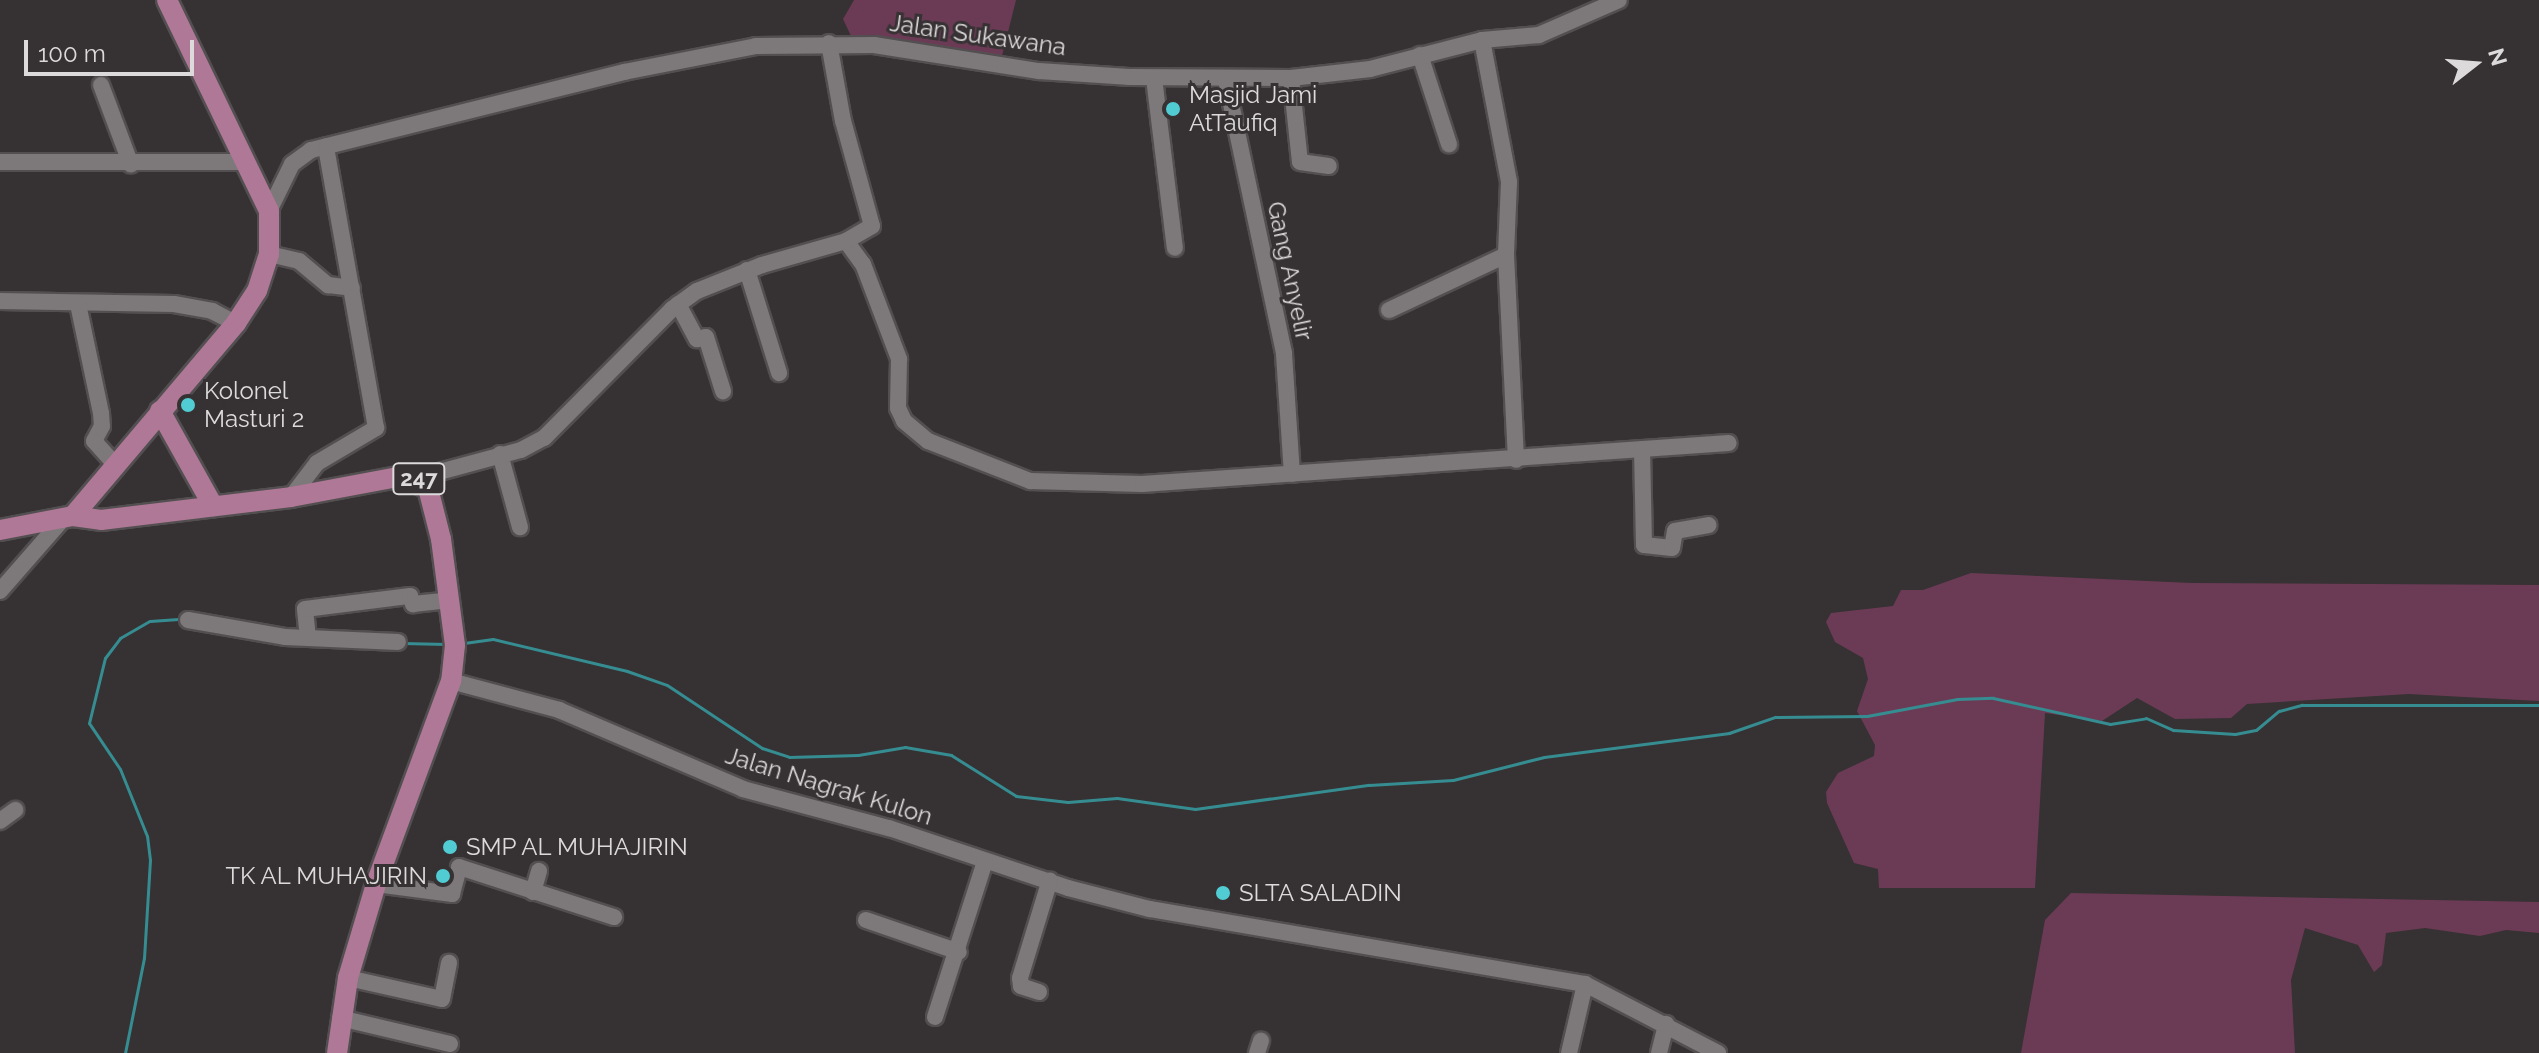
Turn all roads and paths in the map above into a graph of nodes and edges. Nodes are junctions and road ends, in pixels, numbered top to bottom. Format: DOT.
graph roads {
  1 [pos="167,0"];
  2 [pos="1619,0"];
  3 [pos="1482,40"];
  4 [pos="829,43"];
  5 [pos="1420,55"];
  6 [pos="1154,78"];
  7 [pos="1291,78"];
  8 [pos="1226,80"];
  9 [pos="101,85"];
  10 [pos="1449,144"];
  11 [pos="326,146"];
  12 [pos="0,162"];
  13 [pos="246,162"];
  14 [pos="131,165"];
  15 [pos="1329,166"];
  16 [pos="269,211"];
  17 [pos="846,241"];
  18 [pos="1175,248"];
  19 [pos="269,254"];
  20 [pos="1506,255"];
  21 [pos="747,270"];
  22 [pos="352,288"];
  23 [pos="0,301"];
  24 [pos="78,304"];
  25 [pos="678,304"];
  26 [pos="1389,310"];
  27 [pos="236,323"];
  28 [pos="779,373"];
  29 [pos="723,391"];
  30 [pos="160,411"];
  31 [pos="1729,443"];
  32 [pos="1642,449"];
  33 [pos="500,454"];
  34 [pos="1516,460"];
  35 [pos="114,463"];
  36 [pos="1292,474"];
  37 [pos="417,478"];
  38 [pos="291,497"];
  39 [pos="213,506"];
  40 [pos="67,518"];
  41 [pos="1708,525"];
  42 [pos="520,527"];
  43 [pos="0,530"];
  44 [pos="0,591"];
  45 [pos="450,600"];
  46 [pos="188,620"];
  47 [pos="308,637"];
  48 [pos="398,642"];
  49 [pos="451,681"];
  50 [pos="15,810"];
  51 [pos="0,821"];
  52 [pos="985,861"];
  53 [pos="539,871"];
  54 [pos="1050,880"];
  55 [pos="376,884"];
  56 [pos="533,892"];
  57 [pos="614,917"];
  58 [pos="866,920"];
  59 [pos="959,952"];
  60 [pos="449,963"];
  61 [pos="348,978"];
  62 [pos="1585,984"];
  63 [pos="1039,992"];
  64 [pos="935,1017"];
  65 [pos="340,1018"];
  66 [pos="1666,1024"];
  67 [pos="450,1044"];
  68 [pos="337,1053"];
  69 [pos="1569,1053"];
  70 [pos="1659,1053"];
  71 [pos="1718,1053"];
  1 -- 13 [label="main road"];
  2 -- 3 [label="street, Jalan Sukawana"];
  3 -- 5 [label="street, Jalan Sukawana"];
  3 -- 20 [label="street"];
  4 -- 6 [label="street, Jalan Sukawana"];
  4 -- 11 [label="street, Jalan Sukawana"];
  4 -- 17 [label="street"];
  5 -- 7 [label="street, Jalan Sukawana"];
  5 -- 10 [label="street"];
  6 -- 8 [label="street, Jalan Sukawana"];
  6 -- 18 [label="street"];
  7 -- 8 [label="street, Jalan Sukawana"];
  7 -- 15 [label="street"];
  8 -- 36 [label="street, Gang Anyelir"];
  9 -- 14 [label="street"];
  11 -- 16 [label="street, Jalan Sukawana"];
  11 -- 22 [label="street"];
  12 -- 14 [label="street"];
  13 -- 14 [label="street"];
  13 -- 16 [label="main road"];
  16 -- 19 [label="main road"];
  17 -- 21 [label="street"];
  17 -- 36 [label="street"];
  19 -- 22 [label="street"];
  19 -- 27 [label="main road"];
  20 -- 26 [label="street"];
  20 -- 34 [label="street"];
  21 -- 25 [label="street"];
  21 -- 28 [label="street"];
  22 -- 38 [label="street"];
  23 -- 24 [label="street"];
  24 -- 27 [label="street"];
  24 -- 35 [label="street"];
  25 -- 29 [label="street"];
  25 -- 33 [label="street"];
  27 -- 30 [label="main road"];
  30 -- 35 [label="main road"];
  30 -- 39 [label="main road"];
  31 -- 32 [label="street"];
  32 -- 34 [label="street"];
  32 -- 41 [label="street"];
  33 -- 37 [label="street"];
  33 -- 42 [label="street"];
  34 -- 36 [label="street"];
  35 -- 40 [label="main road"];
  37 -- 38 [label="main road, 247"];
  37 -- 45 [label="main road, 247"];
  38 -- 39 [label="main road, 247"];
  39 -- 40 [label="main road"];
  40 -- 43 [label="main road"];
  40 -- 44 [label="street"];
  45 -- 47 [label="street"];
  45 -- 49 [label="main road, 247"];
  46 -- 47 [label="street"];
  47 -- 48 [label="street"];
  49 -- 52 [label="street, Jalan Nagrak Kulon"];
  49 -- 55 [label="main road, 247"];
  50 -- 51 [label="street"];
  52 -- 54 [label="street, Jalan Nagrak Kulon"];
  52 -- 59 [label="street"];
  53 -- 56 [label="street"];
  54 -- 62 [label="street, Jalan Nagrak Kulon"];
  54 -- 63 [label="street"];
  55 -- 56 [label="street"];
  55 -- 61 [label="main road, 247"];
  56 -- 57 [label="street"];
  58 -- 59 [label="street"];
  59 -- 64 [label="street"];
  60 -- 61 [label="street"];
  61 -- 65 [label="main road, 247"];
  62 -- 66 [label="street, Jalan Nagrak Kulon"];
  62 -- 69 [label="street"];
  65 -- 67 [label="street"];
  65 -- 68 [label="main road, 247"];
  66 -- 70 [label="street"];
  66 -- 71 [label="street, Jalan Nagrak Kulon"];
}
